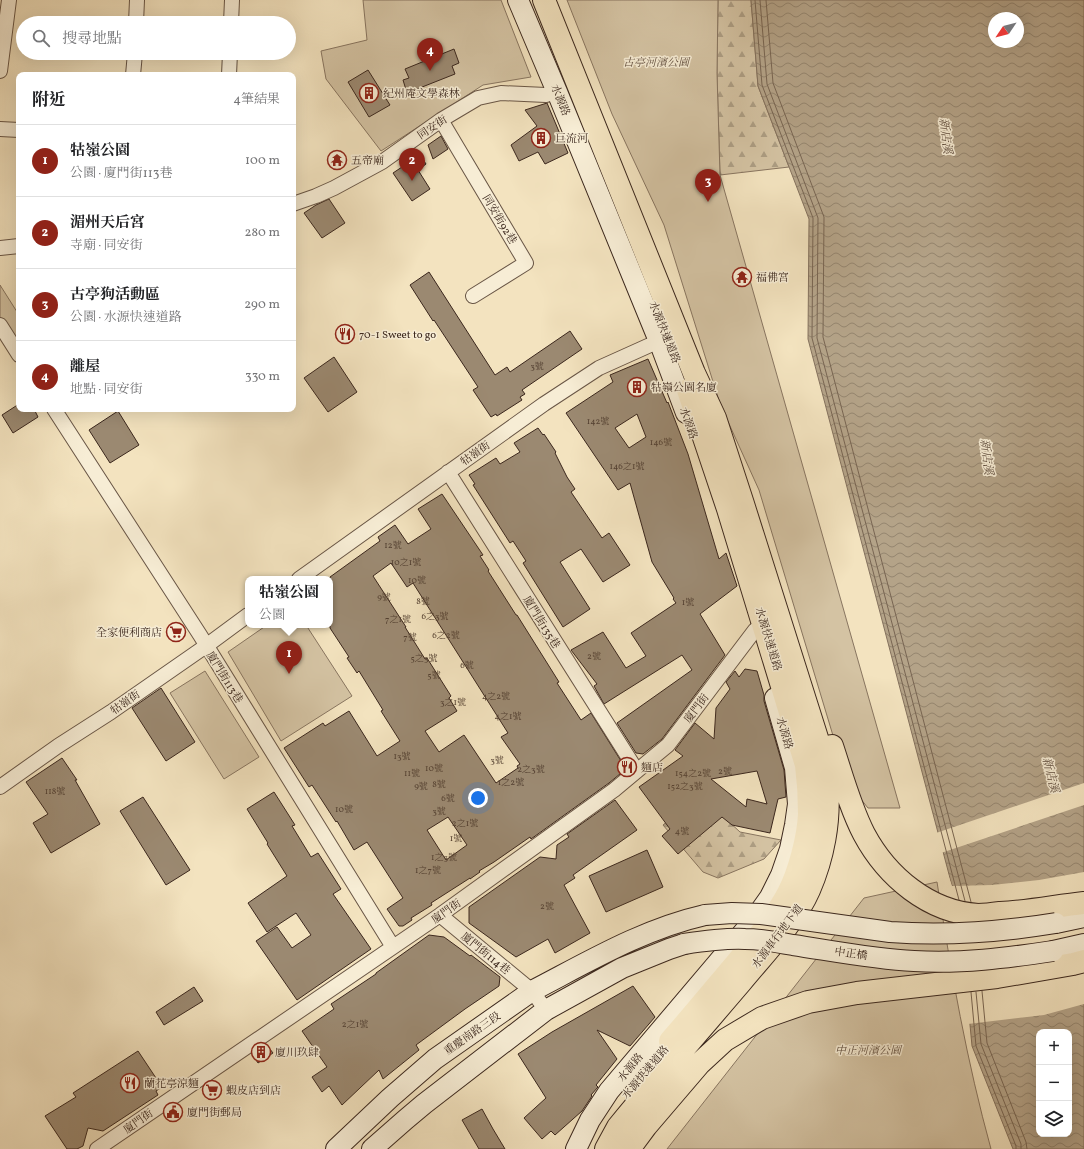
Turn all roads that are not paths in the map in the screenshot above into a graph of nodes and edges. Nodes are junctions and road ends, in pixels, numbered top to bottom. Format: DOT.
graph roads {
  1 [pos="9,0"];
  2 [pos="137,0"];
  3 [pos="232,0"];
  4 [pos="518,0"];
  5 [pos="530,0"];
  6 [pos="544,0"];
  7 [pos="136,16"];
  8 [pos="231,16"];
  9 [pos="134,60"];
  10 [pos="230,60"];
  11 [pos="0,71"];
  12 [pos="133,72"];
  13 [pos="229,72"];
  14 [pos="557,92"];
  15 [pos="441,120"];
  16 [pos="0,129"];
  17 [pos="16,130"];
  18 [pos="296,203"];
  19 [pos="16,246"];
  20 [pos="0,248"];
  21 [pos="473,296"];
  22 [pos="0,325"];
  23 [pos="659,341"];
  24 [pos="16,350"];
  25 [pos="56,412"];
  26 [pos="714,418"];
  27 [pos="448,472"];
  28 [pos="303,576"];
  29 [pos="245,617"];
  30 [pos="755,630"];
  31 [pos="206,646"];
  32 [pos="808,764"];
  33 [pos="637,771"];
  34 [pos="0,787"];
  35 [pos="1084,903"];
  36 [pos="440,915"];
  37 [pos="1084,916"];
  38 [pos="1084,944"];
  39 [pos="392,947"];
  40 [pos="1084,961"];
  41 [pos="532,991"];
  42 [pos="706,1000"];
  43 [pos="546,1010"];
  44 [pos="98,1149"];
  45 [pos="336,1149"];
  46 [pos="372,1149"];
  47 [pos="576,1149"];
  48 [pos="591,1149"];
  49 [pos="606,1149"];
  50 [pos="629,1149"];
  1 -- 11 [label="street"];
  2 -- 7 [label="street"];
  3 -- 8 [label="street"];
  4 -- 14 [label="main road, 水源路"];
  5 -- 32 [label="highway, 水源快速道路"];
  6 -- 26 [label="highway, 水源快速道路"];
  9 -- 12 [label="street"];
  10 -- 13 [label="street"];
  14 -- 15 [label="street, 同安街"];
  14 -- 23 [label="main road, 水源路"];
  15 -- 18 [label="street, 同安街"];
  15 -- 21 [label="street, 同安街92巷"];
  16 -- 17 [label="street"];
  19 -- 20 [label="street"];
  22 -- 24 [label="street"];
  23 -- 27 [label="street, 牯嶺街"];
  23 -- 30 [label="main road, 水源路"];
  25 -- 31 [label="street, 廈門街113巷"];
  26 -- 32 [label="highway, 水源快速道路"];
  26 -- 35 [label="highway"];
  27 -- 28 [label="street, 牯嶺街"];
  27 -- 33 [label="street, 廈門街135巷"];
  29 -- 31 [label="street, 牯嶺街"];
  30 -- 32 [label="main road, 水源路"];
  30 -- 33 [label="street, 廈門街"];
  31 -- 34 [label="street, 牯嶺街"];
  31 -- 39 [label="street, 廈門街113巷"];
  32 -- 42 [label="highway, 水源車行地下道"];
  33 -- 36 [label="street, 廈門街"];
  36 -- 39 [label="street, 廈門街"];
  36 -- 41 [label="street, 廈門街114巷"];
  37 -- 41 [label="main road, 重慶南路三段, bridge"];
  38 -- 43 [label="main road, 中正橋, bridge"];
  39 -- 44 [label="street, 廈門街"];
  40 -- 50 [label="highway"];
  41 -- 43 [label="street, 廈門街114巷"];
  41 -- 45 [label="main road, 重慶南路三段"];
  42 -- 47 [label="main road, 水源路"];
  42 -- 48 [label="highway, 水源快速道路"];
  42 -- 49 [label="highway, 水源快速道路"];
  43 -- 46 [label="main road"];
}
